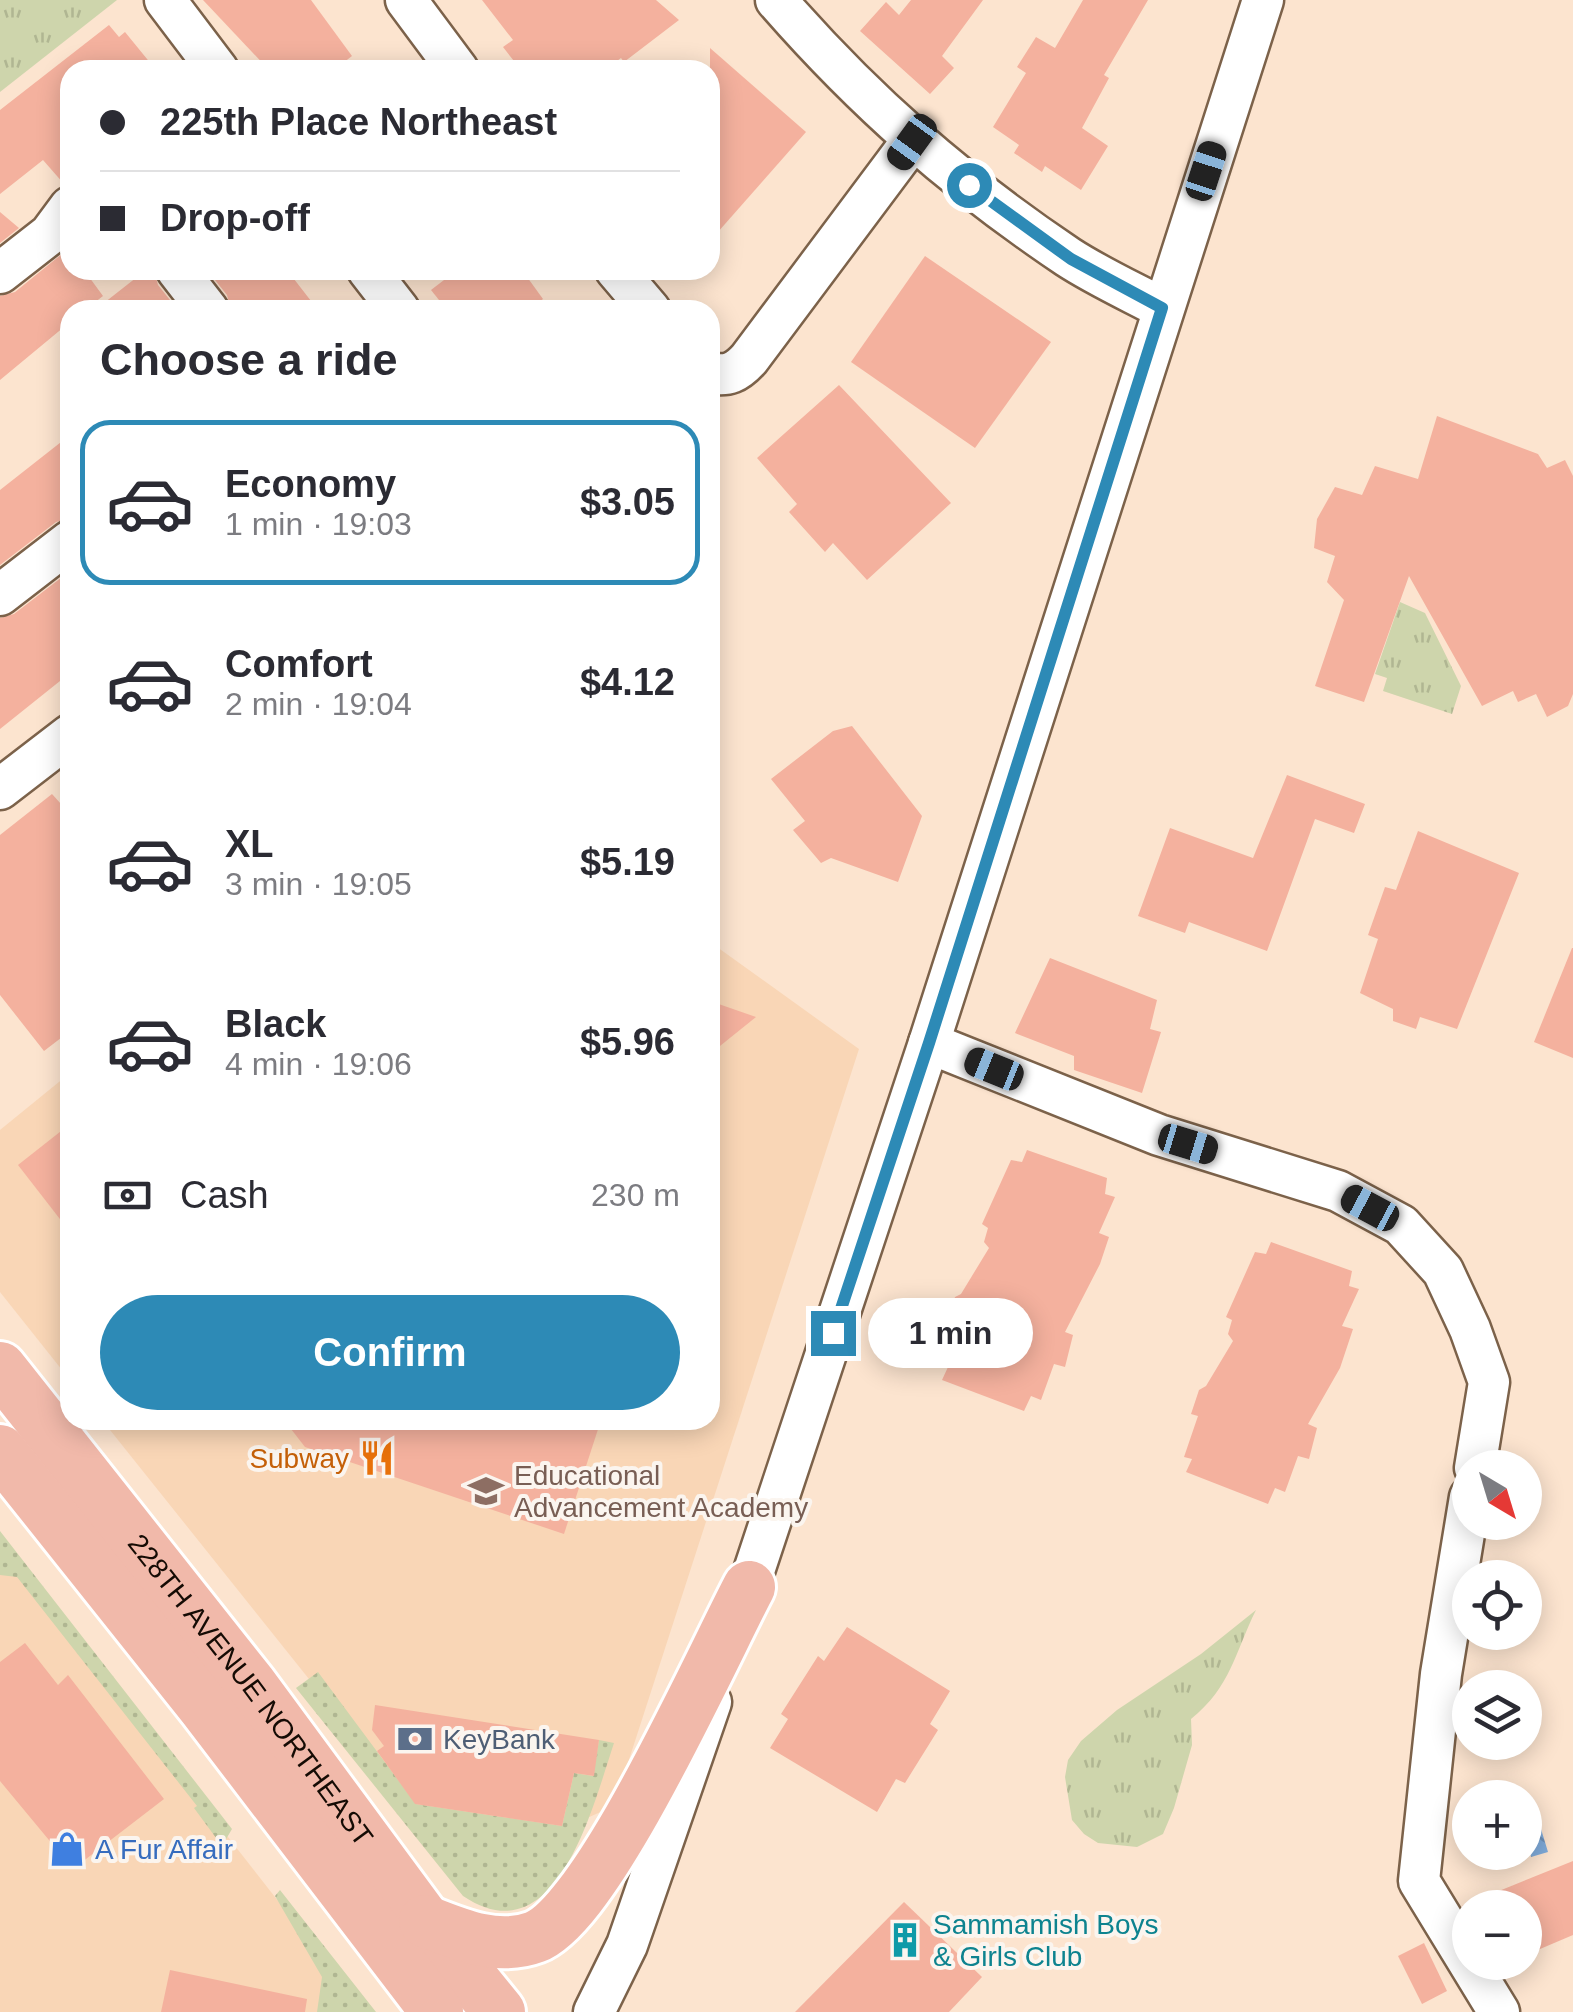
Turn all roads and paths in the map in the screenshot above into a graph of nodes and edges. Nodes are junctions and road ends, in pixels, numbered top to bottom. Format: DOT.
graph roads {
  1 [pos="165,0"];
  2 [pos="406,0"];
  3 [pos="776,0"];
  4 [pos="1262,0"];
  5 [pos="210,60"];
  6 [pos="451,60"];
  7 [pos="912,142"];
  8 [pos="60,220"];
  9 [pos="0,273"];
  10 [pos="185,280"];
  11 [pos="376,280"];
  12 [pos="624,280"];
  13 [pos="200,300"];
  14 [pos="391,300"];
  15 [pos="642,300"];
  16 [pos="1162,308"];
  17 [pos="720,375"];
  18 [pos="60,548"];
  19 [pos="0,596"];
  20 [pos="60,744"];
  21 [pos="0,790"];
  22 [pos="929,1043"];
  23 [pos="0,1368"];
  24 [pos="12,1420"];
  25 [pos="1478,1450"];
  26 [pos="0,1451"];
  27 [pos="1463,1540"];
  28 [pos="748,1587"];
  29 [pos="425,1921"];
  30 [pos="437,2012"];
  31 [pos="498,2012"];
  32 [pos="594,2012"];
  33 [pos="1499,2012"];
  1 -- 5 [label="street"];
  2 -- 6 [label="street"];
  3 -- 7 [label="street"];
  4 -- 16 [label="street"];
  7 -- 16 [label="street"];
  7 -- 17 [label="street"];
  8 -- 9 [label="street"];
  10 -- 13 [label="street"];
  11 -- 14 [label="street"];
  12 -- 15 [label="street"];
  16 -- 22 [label="street"];
  18 -- 19 [label="street"];
  20 -- 21 [label="street"];
  22 -- 25 [label="street"];
  22 -- 28 [label="street"];
  23 -- 24 [label="main road, 228TH AVENUE NORTHEAST"];
  24 -- 29 [label="main road, 228TH AVENUE NORTHEAST"];
  26 -- 30 [label="main road, 228TH AVENUE NORTHEAST"];
  27 -- 33 [label="street"];
  28 -- 29 [label="main road"];
  28 -- 32 [label="street"];
  29 -- 31 [label="main road, 228TH AVENUE NORTHEAST"];
}
